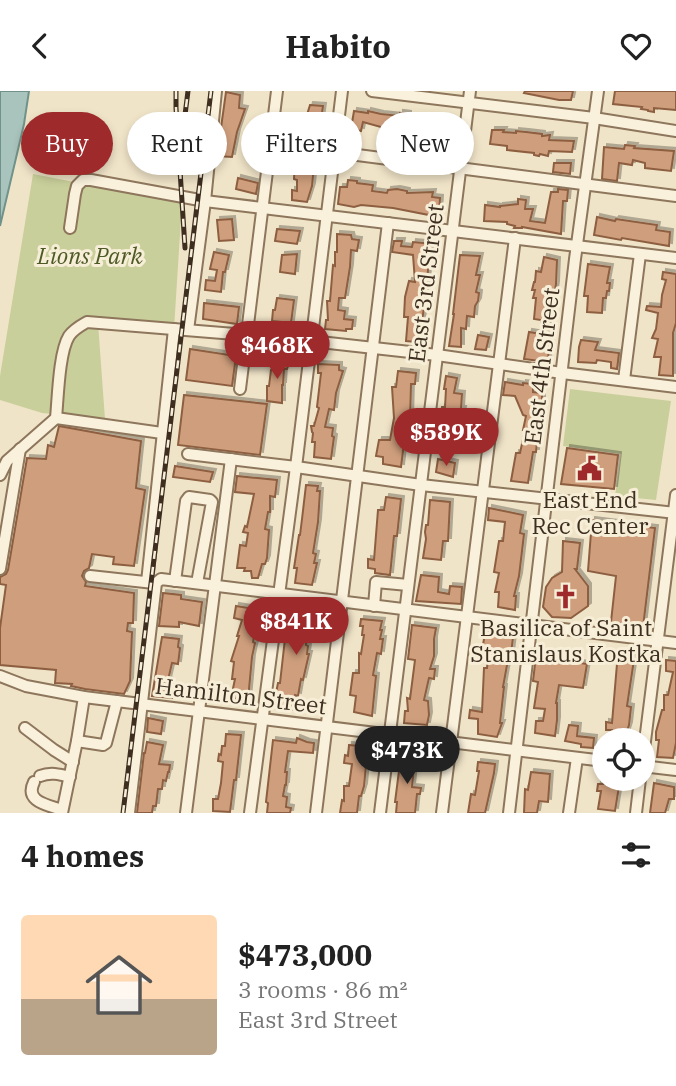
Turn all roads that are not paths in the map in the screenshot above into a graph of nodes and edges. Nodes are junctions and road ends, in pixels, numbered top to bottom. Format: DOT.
graph roads {
  1 [pos="216,91"];
  2 [pos="277,91"];
  3 [pos="342,91"];
  4 [pos="372,91"];
  5 [pos="598,91"];
  6 [pos="470,97"];
  7 [pos="339,112"];
  8 [pos="594,118"];
  9 [pos="676,131"];
  10 [pos="474,171"];
  11 [pos="331,175"];
  12 [pos="460,175"];
  13 [pos="586,184"];
  14 [pos="676,196"];
  15 [pos="205,201"];
  16 [pos="262,208"];
  17 [pos="326,215"];
  18 [pos="388,223"];
  19 [pos="70,228"];
  20 [pos="453,230"];
  21 [pos="514,238"];
  22 [pos="577,246"];
  23 [pos="640,254"];
  24 [pos="676,258"];
  25 [pos="174,329"];
  26 [pos="188,330"];
  27 [pos="247,335"];
  28 [pos="311,341"];
  29 [pos="372,348"];
  30 [pos="437,355"];
  31 [pos="499,364"];
  32 [pos="562,373"];
  33 [pos="624,380"];
  34 [pos="676,387"];
  35 [pos="240,389"];
  36 [pos="56,418"];
  37 [pos="162,433"];
  38 [pos="20,449"];
  39 [pos="188,454"];
  40 [pos="231,459"];
  41 [pos="296,467"];
  42 [pos="0,475"];
  43 [pos="358,476"];
  44 [pos="421,485"];
  45 [pos="482,492"];
  46 [pos="676,495"];
  47 [pos="546,499"];
  48 [pos="675,513"];
  49 [pos="0,569"];
  50 [pos="90,576"];
  51 [pos="155,581"];
  52 [pos="175,581"];
  53 [pos="197,583"];
  54 [pos="215,585"];
  55 [pos="408,585"];
  56 [pos="279,593"];
  57 [pos="342,601"];
  58 [pos="374,606"];
  59 [pos="405,610"];
  60 [pos="467,618"];
  61 [pos="531,625"];
  62 [pos="658,640"];
  63 [pos="676,643"];
  64 [pos="0,676"];
  65 [pos="84,697"];
  66 [pos="117,701"];
  67 [pos="141,704"];
  68 [pos="199,711"];
  69 [pos="262,719"];
  70 [pos="25,727"];
  71 [pos="326,727"];
  72 [pos="647,728"];
  73 [pos="390,735"];
  74 [pos="77,741"];
  75 [pos="451,742"];
  76 [pos="517,751"];
  77 [pos="577,758"];
  78 [pos="592,760"];
  79 [pos="73,762"];
  80 [pos="655,767"];
  81 [pos="676,770"];
  82 [pos="70,777"];
  83 [pos="639,791"];
  84 [pos="62,812"];
  85 [pos="128,813"];
  86 [pos="186,813"];
  87 [pos="250,813"];
  88 [pos="316,813"];
  89 [pos="380,813"];
  90 [pos="442,813"];
  91 [pos="509,813"];
  92 [pos="569,813"];
  93 [pos="636,813"];
  1 -- 15 [label="street"];
  2 -- 16 [label="street"];
  3 -- 7 [label="street"];
  4 -- 6 [label="street"];
  5 -- 8 [label="street, East 4th Street"];
  6 -- 8 [label="street"];
  8 -- 9 [label="street"];
  8 -- 13 [label="street, East 4th Street"];
  10 -- 13 [label="street"];
  11 -- 17 [label="street"];
  12 -- 20 [label="street, East 3rd Street"];
  13 -- 14 [label="street"];
  13 -- 22 [label="street, East 4th Street"];
  15 -- 16 [label="street"];
  15 -- 19 [label="street"];
  15 -- 26 [label="street"];
  16 -- 17 [label="street"];
  16 -- 27 [label="street"];
  17 -- 18 [label="street"];
  17 -- 28 [label="street"];
  18 -- 20 [label="street"];
  18 -- 29 [label="street"];
  20 -- 21 [label="street"];
  20 -- 30 [label="street, East 3rd Street"];
  21 -- 22 [label="street"];
  21 -- 31 [label="street"];
  22 -- 23 [label="street"];
  22 -- 32 [label="street, East 4th Street"];
  23 -- 24 [label="street"];
  23 -- 33 [label="street"];
  25 -- 26 [label="street"];
  25 -- 36 [label="street"];
  25 -- 37 [label="street"];
  26 -- 27 [label="street"];
  27 -- 28 [label="street"];
  27 -- 35 [label="street"];
  28 -- 29 [label="street"];
  28 -- 41 [label="street"];
  29 -- 30 [label="street"];
  29 -- 43 [label="street"];
  30 -- 31 [label="street"];
  30 -- 44 [label="street, East 3rd Street"];
  31 -- 32 [label="street"];
  31 -- 45 [label="street"];
  32 -- 33 [label="street"];
  32 -- 47 [label="street, East 4th Street"];
  33 -- 34 [label="street"];
  36 -- 37 [label="street"];
  36 -- 38 [label="street"];
  37 -- 51 [label="street"];
  38 -- 42 [label="street"];
  38 -- 49 [label="street"];
  39 -- 40 [label="street"];
  40 -- 41 [label="street"];
  40 -- 54 [label="street"];
  41 -- 43 [label="street"];
  41 -- 56 [label="street"];
  43 -- 44 [label="street"];
  43 -- 57 [label="street"];
  44 -- 45 [label="street"];
  44 -- 55 [label="street, East 3rd Street"];
  45 -- 47 [label="street"];
  45 -- 60 [label="street"];
  46 -- 48 [label="street"];
  47 -- 48 [label="street"];
  47 -- 61 [label="street, East 4th Street"];
  48 -- 62 [label="street"];
  50 -- 51 [label="street"];
  51 -- 52 [label="street"];
  51 -- 67 [label="street"];
  52 -- 53 [label="street"];
  52 -- 53 [label="street"];
  53 -- 54 [label="street"];
  54 -- 56 [label="street"];
  54 -- 68 [label="street"];
  55 -- 58 [label="street"];
  55 -- 59 [label="street, East 3rd Street"];
  56 -- 57 [label="street"];
  56 -- 69 [label="street"];
  57 -- 58 [label="street"];
  57 -- 71 [label="street"];
  58 -- 59 [label="street"];
  59 -- 60 [label="street"];
  59 -- 73 [label="street, East 3rd Street"];
  60 -- 61 [label="street"];
  60 -- 75 [label="street"];
  61 -- 62 [label="street"];
  61 -- 76 [label="street, East 4th Street"];
  62 -- 63 [label="street"];
  62 -- 72 [label="street"];
  64 -- 65 [label="street, Hamilton Street"];
  65 -- 66 [label="street, Hamilton Street"];
  65 -- 74 [label="street"];
  66 -- 67 [label="street, Hamilton Street"];
  66 -- 74 [label="street"];
  67 -- 68 [label="street, Hamilton Street"];
  67 -- 85 [label="street"];
  68 -- 69 [label="street, Hamilton Street"];
  68 -- 86 [label="street"];
  69 -- 71 [label="street, Hamilton Street"];
  69 -- 87 [label="street"];
  70 -- 79 [label="street"];
  71 -- 73 [label="street, Hamilton Street"];
  71 -- 88 [label="street"];
  73 -- 75 [label="street, Hamilton Street"];
  73 -- 89 [label="street, East 3rd Street"];
  74 -- 79 [label="street"];
  75 -- 76 [label="street, Hamilton Street"];
  75 -- 90 [label="street"];
  76 -- 77 [label="street, Hamilton Street"];
  76 -- 91 [label="street, East 4th Street"];
  77 -- 78 [label="street, Hamilton Street"];
  77 -- 92 [label="street"];
  79 -- 82 [label="street"];
  80 -- 81 [label="street"];
  82 -- 84 [label="street"];
  82 -- 84 [label="street"];
  83 -- 93 [label="street"];
}
